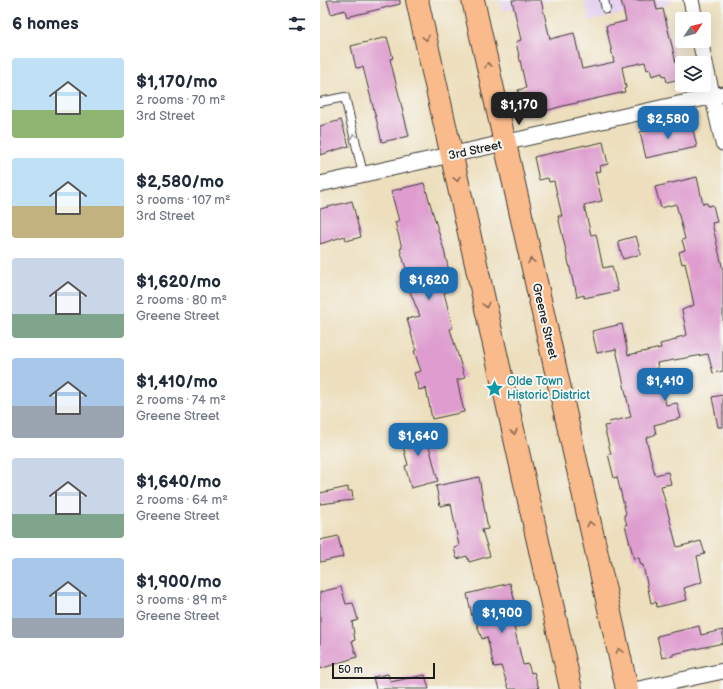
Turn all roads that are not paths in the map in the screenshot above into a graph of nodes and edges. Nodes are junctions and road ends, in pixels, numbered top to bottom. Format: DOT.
graph roads {
  1 [pos="417,0"];
  2 [pos="473,0"];
  3 [pos="604,0"];
  4 [pos="691,0"];
  5 [pos="606,9"];
  6 [pos="694,12"];
  7 [pos="702,48"];
  8 [pos="718,95"];
  9 [pos="320,102"];
  10 [pos="505,143"];
  11 [pos="723,143"];
  12 [pos="452,155"];
  13 [pos="362,174"];
  14 [pos="320,184"];
  15 [pos="723,671"];
  16 [pos="571,689"];
  17 [pos="627,689"];
  18 [pos="639,689"];
  1 -- 12 [label="main road, one-way"];
  10 -- 2 [label="main road, Greene Street, one-way"];
  3 -- 5 [label="lane"];
  4 -- 6 [label="street"];
  7 -- 8 [label="street"];
  8 -- 10 [label="street, 3rd Street"];
  8 -- 11 [label="street"];
  13 -- 9 [label="lane, one-way"];
  10 -- 12 [label="street, 3rd Street"];
  17 -- 10 [label="main road, Greene Street, one-way"];
  12 -- 13 [label="street, 3rd Street"];
  12 -- 16 [label="main road, one-way"];
  13 -- 14 [label="street, 3rd Street"];
  15 -- 18 [label="street"];
}
